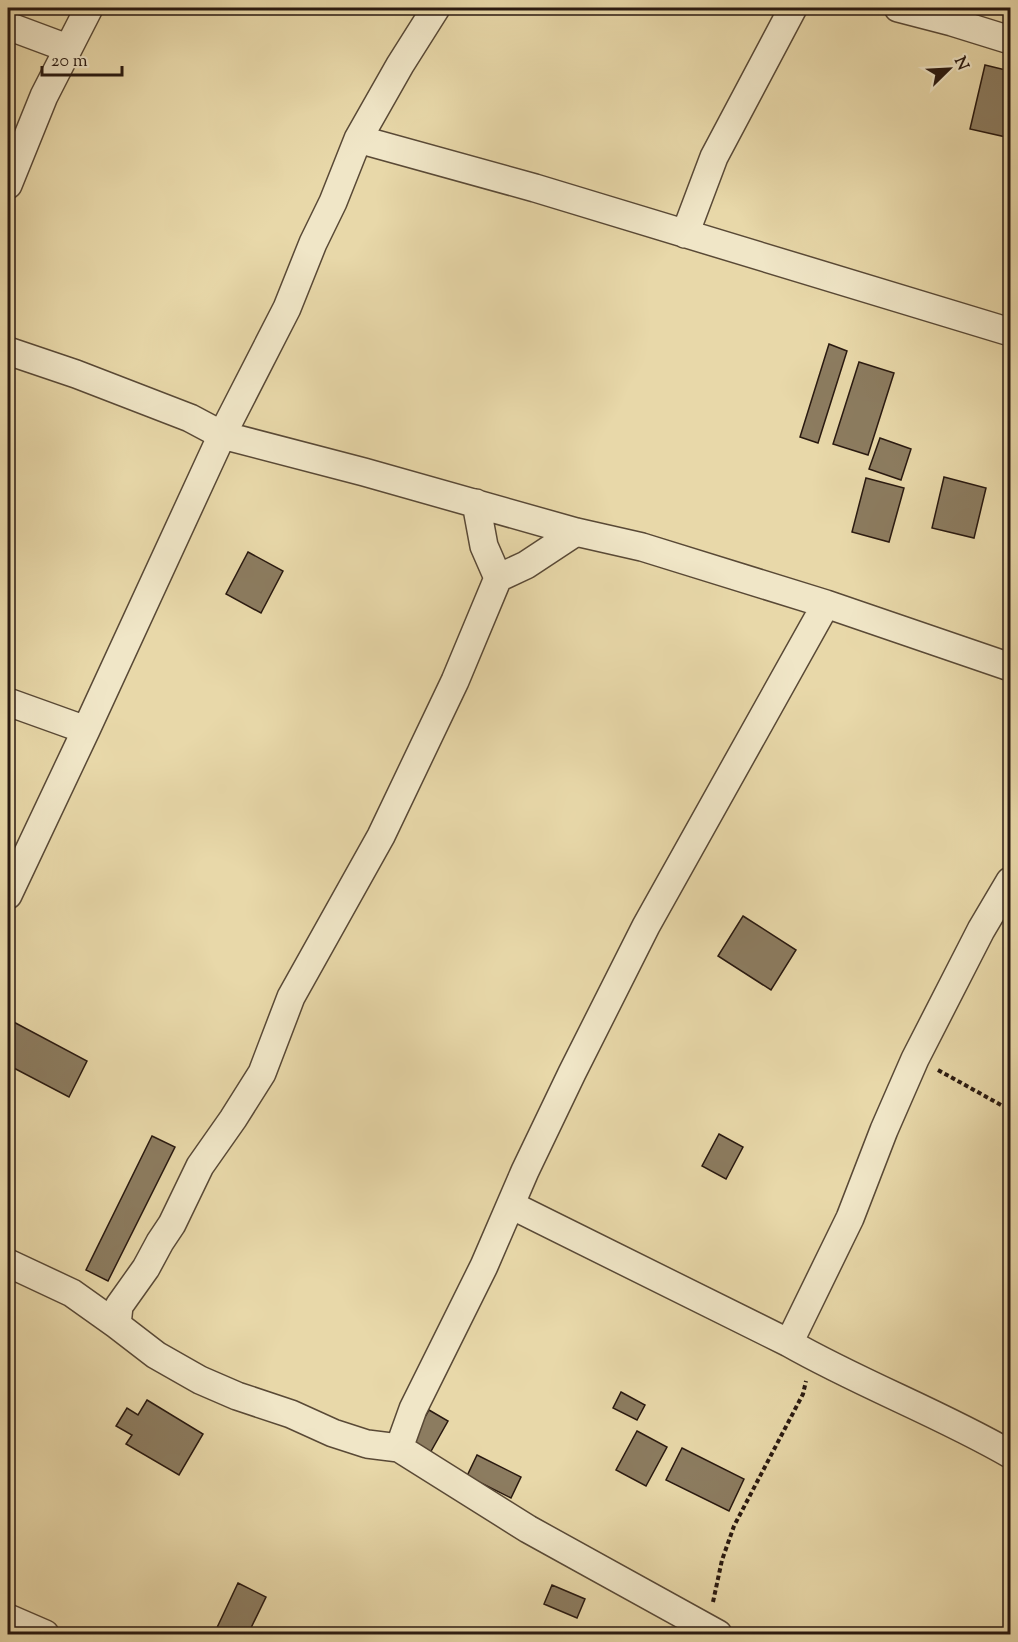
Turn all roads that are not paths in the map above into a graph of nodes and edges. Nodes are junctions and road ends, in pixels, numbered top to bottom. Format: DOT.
graph roads {
  1 [pos="89,8"];
  2 [pos="436,8"];
  3 [pos="793,8"];
  4 [pos="898,8"];
  5 [pos="8,26"];
  6 [pos="1011,40"];
  7 [pos="67,48"];
  8 [pos="358,138"];
  9 [pos="8,185"];
  10 [pos="685,234"];
  11 [pos="1011,332"];
  12 [pos="8,351"];
  13 [pos="222,435"];
  14 [pos="476,503"];
  15 [pos="576,532"];
  16 [pos="498,578"];
  17 [pos="826,604"];
  18 [pos="1011,667"];
  19 [pos="8,702"];
  20 [pos="86,730"];
  21 [pos="1011,881"];
  22 [pos="8,895"];
  23 [pos="511,1205"];
  24 [pos="8,1263"];
  25 [pos="117,1325"];
  26 [pos="799,1349"];
  27 [pos="399,1448"];
  28 [pos="1011,1454"];
  29 [pos="8,1618"];
  30 [pos="715,1622"];
  31 [pos="45,1635"];
  1 -- 7 [label="street"];
  2 -- 8 [label="street"];
  3 -- 10 [label="street"];
  4 -- 6 [label="street"];
  5 -- 7 [label="street"];
  7 -- 9 [label="street"];
  8 -- 10 [label="street"];
  8 -- 13 [label="street"];
  10 -- 11 [label="street"];
  12 -- 13 [label="street"];
  13 -- 14 [label="street"];
  13 -- 20 [label="street"];
  14 -- 15 [label="street"];
  14 -- 16 [label="street"];
  15 -- 16 [label="street"];
  15 -- 17 [label="street"];
  16 -- 25 [label="street"];
  17 -- 18 [label="street"];
  17 -- 23 [label="street"];
  19 -- 20 [label="street"];
  20 -- 22 [label="street"];
  21 -- 26 [label="street"];
  23 -- 26 [label="street"];
  23 -- 27 [label="street"];
  24 -- 25 [label="street"];
  25 -- 27 [label="street"];
  26 -- 28 [label="street"];
  27 -- 30 [label="street"];
  29 -- 31 [label="street"];
}
